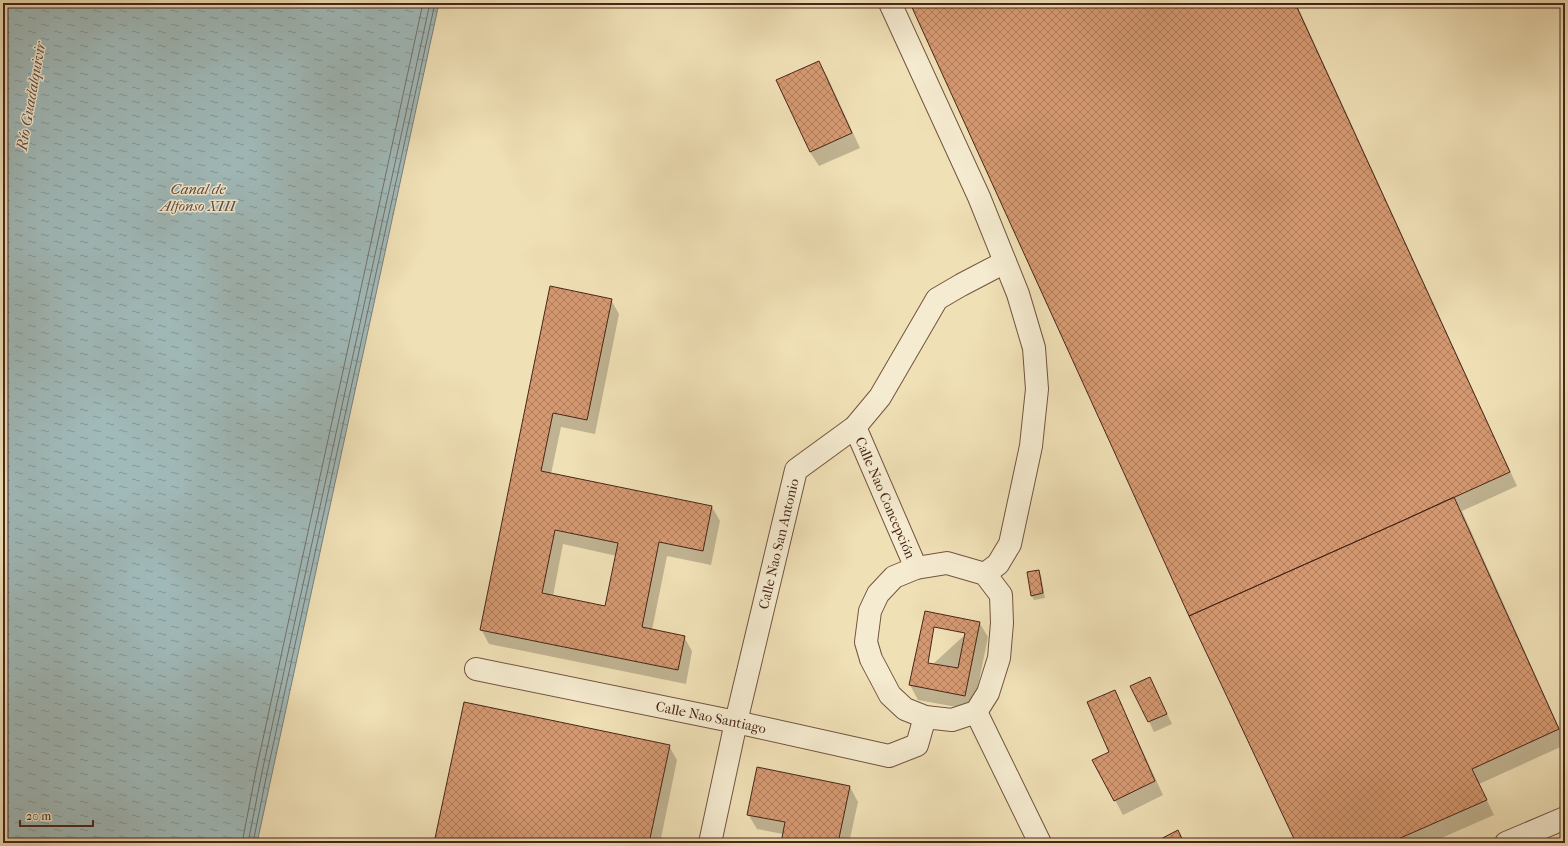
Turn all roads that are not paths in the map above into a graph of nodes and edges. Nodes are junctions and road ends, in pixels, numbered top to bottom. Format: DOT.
graph roads {
  1 [pos="890,3"];
  2 [pos="1004,262"];
  3 [pos="855,427"];
  4 [pos="916,568"];
  5 [pos="985,574"];
  6 [pos="476,669"];
  7 [pos="976,712"];
  8 [pos="925,717"];
  9 [pos="736,722"];
  10 [pos="1565,818"];
  11 [pos="710,843"];
  12 [pos="1040,843"];
  13 [pos="1506,843"];
  1 -- 2 [label="street"];
  2 -- 3 [label="street, Calle Nao San Antonio"];
  2 -- 5 [label="street"];
  3 -- 4 [label="street, Calle Nao Concepción"];
  3 -- 9 [label="street, Calle Nao San Antonio"];
  4 -- 5 [label="street, Calle Nao Concepción"];
  4 -- 8 [label="street, Calle Nao Concepción"];
  5 -- 7 [label="street"];
  6 -- 9 [label="street, Calle Nao Santiago"];
  7 -- 8 [label="street, Calle Nao Concepción"];
  7 -- 12 [label="street"];
  8 -- 9 [label="street, Calle Nao Santiago"];
  9 -- 11 [label="street, Calle Nao San Antonio"];
  10 -- 13 [label="street"];
}
